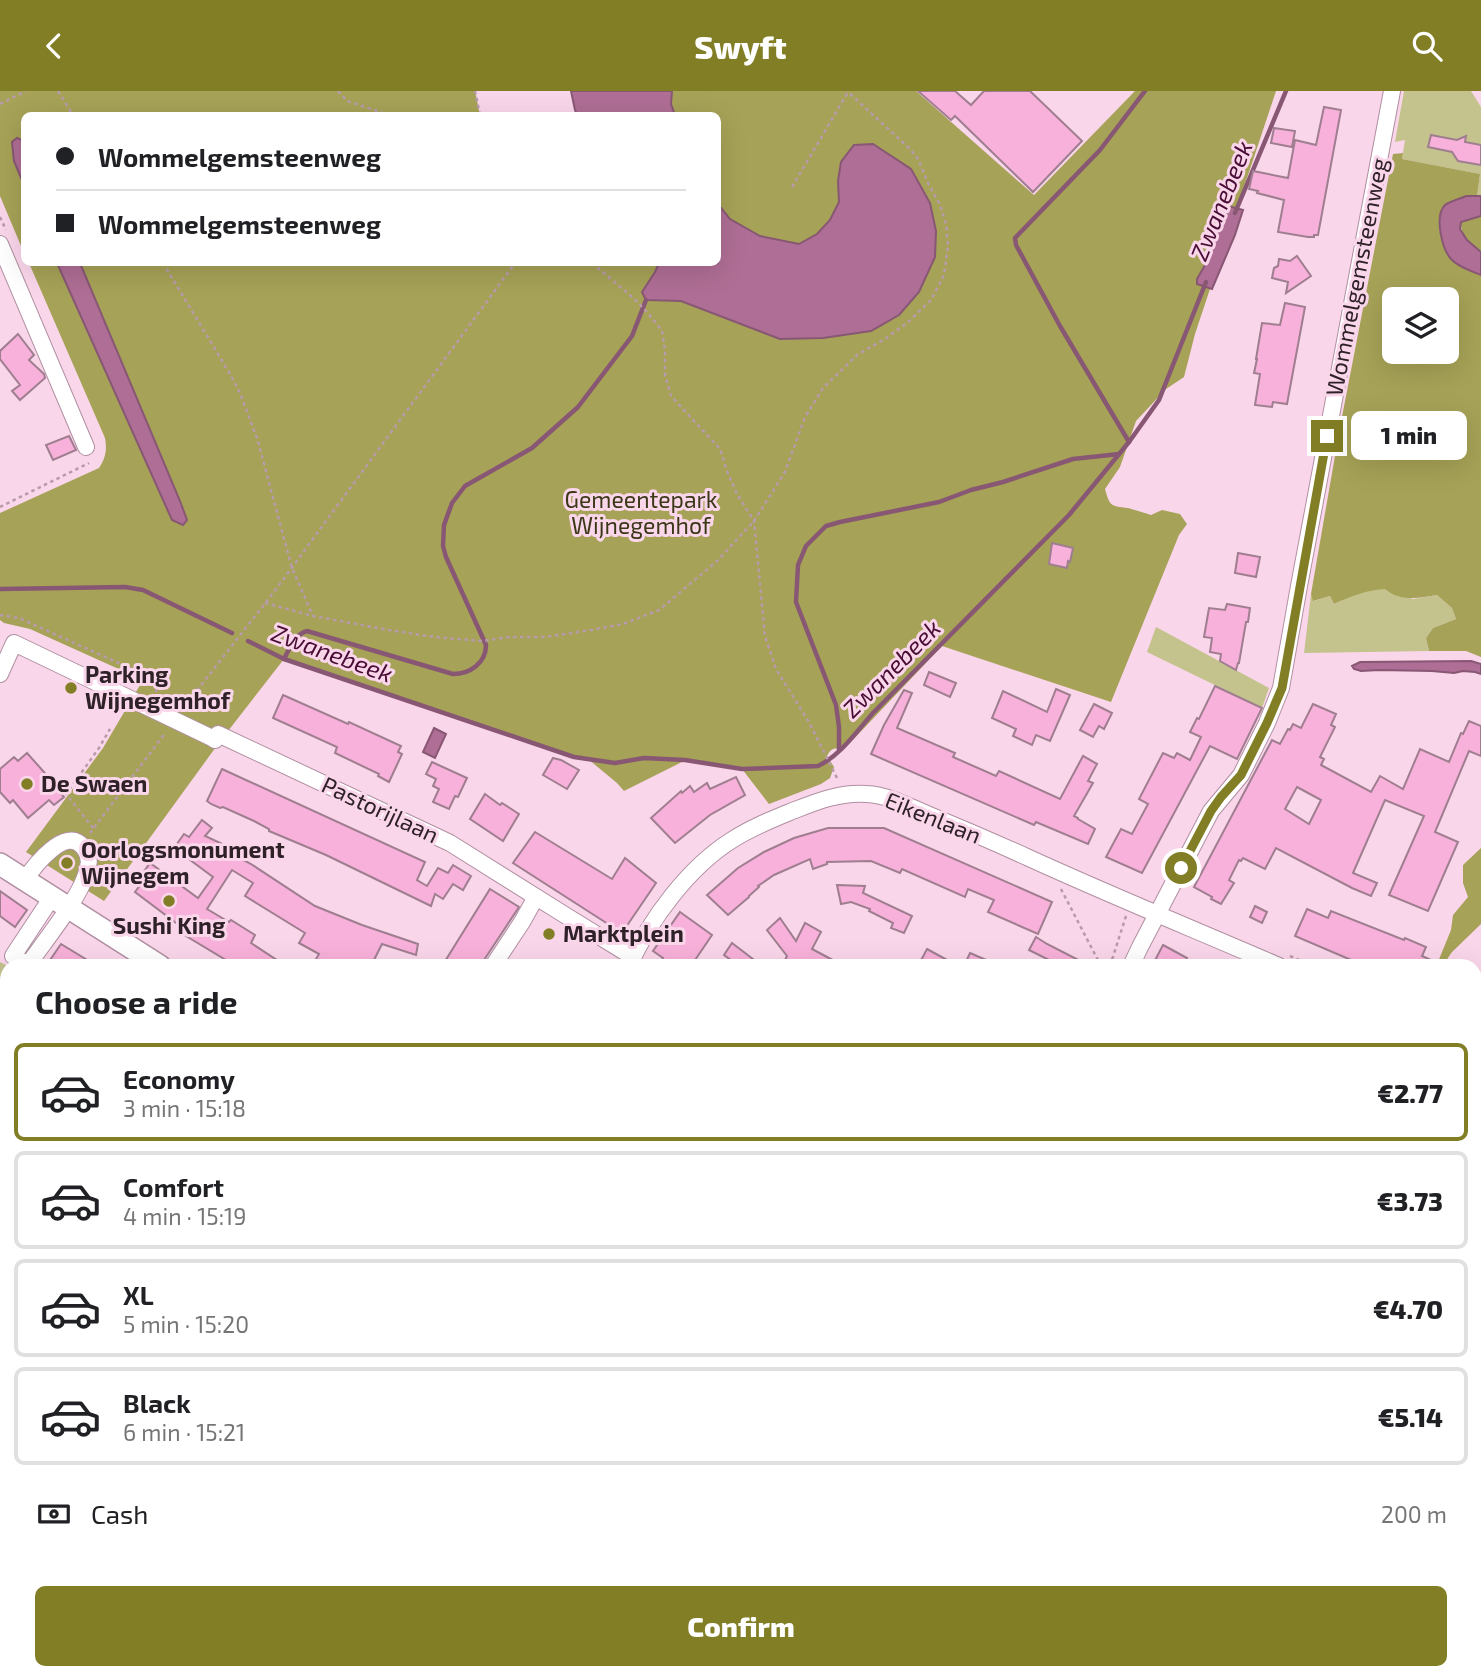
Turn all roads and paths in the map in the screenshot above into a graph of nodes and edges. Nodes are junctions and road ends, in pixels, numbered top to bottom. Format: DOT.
graph roads {
  1 [pos="26,91"];
  2 [pos="58,91"];
  3 [pos="338,91"];
  4 [pos="475,91"];
  5 [pos="848,91"];
  6 [pos="1392,91"];
  7 [pos="0,104"];
  8 [pos="71,112"];
  9 [pos="380,112"];
  10 [pos="480,112"];
  11 [pos="792,187"];
  12 [pos="0,244"];
  13 [pos="165,266"];
  14 [pos="513,266"];
  15 [pos="595,266"];
  16 [pos="90,454"];
  17 [pos="0,507"];
  18 [pos="754,521"];
  19 [pos="292,568"];
  20 [pos="265,603"];
  21 [pos="0,615"];
  22 [pos="313,616"];
  23 [pos="0,674"];
  24 [pos="156,702"];
  25 [pos="175,721"];
  26 [pos="110,729"];
  27 [pos="840,780"];
  28 [pos="93,828"];
  29 [pos="81,844"];
  30 [pos="8,873"];
  31 [pos="1071,891"];
  32 [pos="536,897"];
  33 [pos="60,902"];
  34 [pos="1128,911"];
  35 [pos="1157,913"];
  36 [pos="149,959"];
  37 [pos="498,959"];
  38 [pos="628,959"];
  39 [pos="632,959"];
  40 [pos="1097,959"];
  41 [pos="1112,959"];
  42 [pos="1134,959"];
  43 [pos="1263,959"];
  1 -- 7 [label="path"];
  2 -- 8 [label="path"];
  3 -- 9 [label="path"];
  4 -- 10 [label="path"];
  5 -- 11 [label="path"];
  5 -- 18 [label="path"];
  6 -- 35 [label="street, Wommelgemsteenweg"];
  12 -- 16 [label="street"];
  13 -- 19 [label="path"];
  14 -- 19 [label="path"];
  15 -- 18 [label="path"];
  16 -- 17 [label="path"];
  18 -- 22 [label="path"];
  18 -- 27 [label="path"];
  19 -- 20 [label="path"];
  19 -- 22 [label="path"];
  20 -- 22 [label="path"];
  20 -- 25 [label="path"];
  21 -- 24 [label="path"];
  23 -- 25 [label="street"];
  25 -- 28 [label="path"];
  25 -- 32 [label="street, Pastorijlaan"];
  26 -- 28 [label="path"];
  28 -- 29 [label="path"];
  29 -- 30 [label="street"];
  29 -- 33 [label="street"];
  30 -- 33 [label="main road"];
  31 -- 40 [label="path"];
  32 -- 37 [label="street"];
  32 -- 38 [label="street"];
  33 -- 36 [label="main road"];
  34 -- 41 [label="path"];
  35 -- 39 [label="street, Eikenlaan"];
  35 -- 42 [label="street, Wommelgemsteenweg"];
  35 -- 43 [label="street, Eikenlaan"];
}
